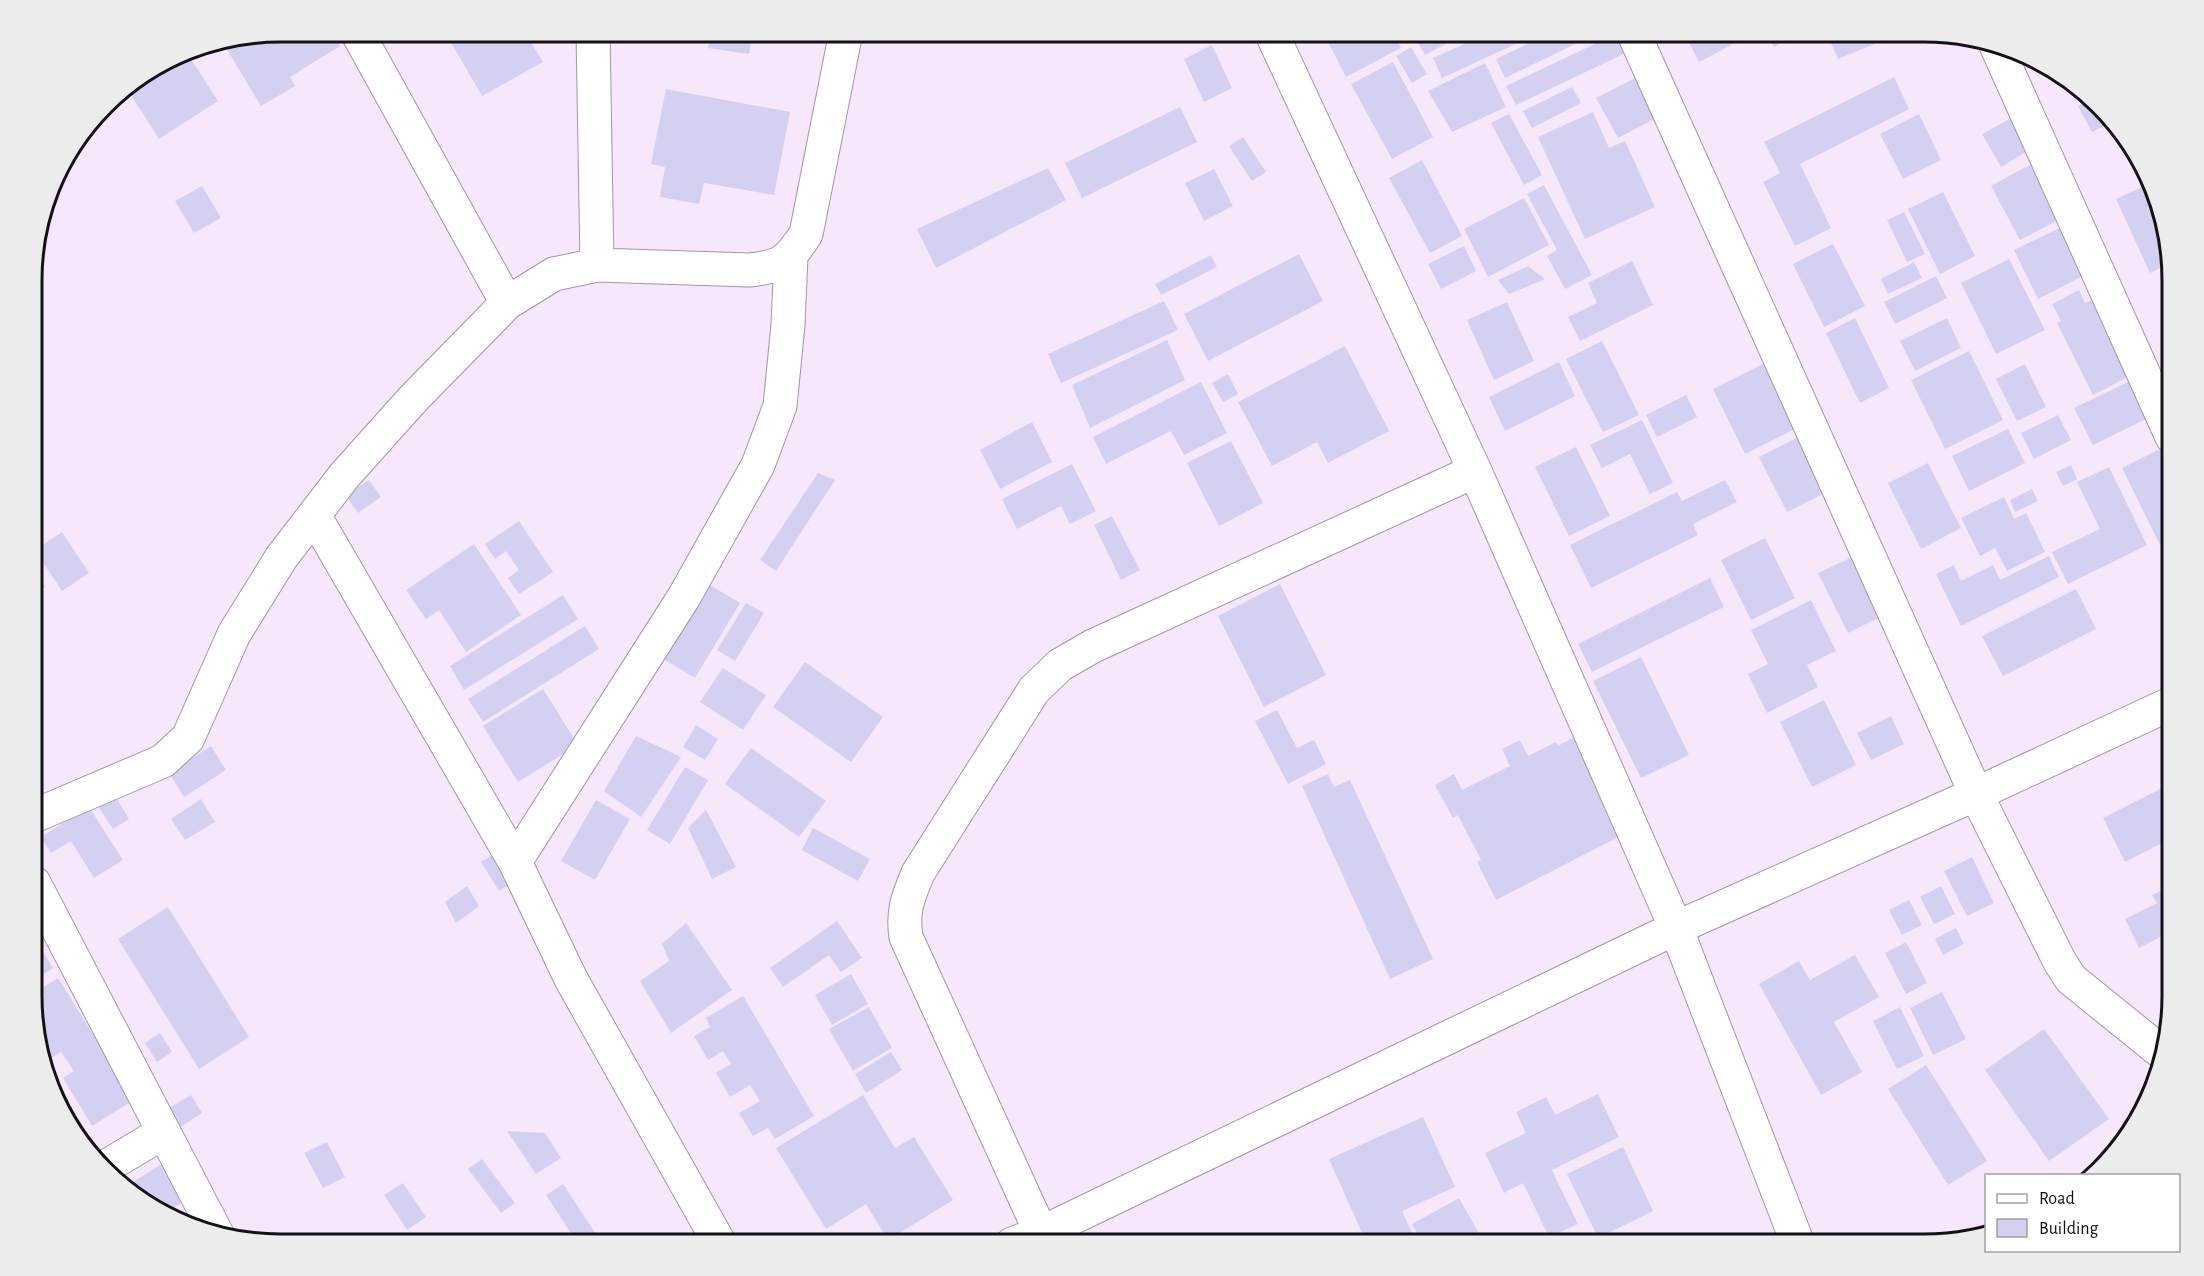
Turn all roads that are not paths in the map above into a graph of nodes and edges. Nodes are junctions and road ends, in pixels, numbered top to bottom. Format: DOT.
graph roads {
  1 [pos="363,42"];
  2 [pos="593,42"];
  3 [pos="844,42"];
  4 [pos="1276,42"];
  5 [pos="1638,42"];
  6 [pos="2000,55"];
  7 [pos="791,256"];
  8 [pos="597,265"];
  9 [pos="507,303"];
  10 [pos="2162,415"];
  11 [pos="1475,471"];
  12 [pos="315,515"];
  13 [pos="2162,708"];
  14 [pos="1976,794"];
  15 [pos="42,813"];
  16 [pos="515,862"];
  17 [pos="42,898"];
  18 [pos="1676,928"];
  19 [pos="2156,1048"];
  20 [pos="164,1132"];
  21 [pos="111,1163"];
  22 [pos="212,1224"];
  23 [pos="714,1234"];
  24 [pos="1030,1234"];
  25 [pos="1045,1234"];
  26 [pos="1794,1234"];
  1 -- 9 [label="street"];
  2 -- 8 [label="street"];
  3 -- 7 [label="street"];
  4 -- 11 [label="street"];
  5 -- 14 [label="street"];
  6 -- 10 [label="street"];
  7 -- 8 [label="street"];
  7 -- 16 [label="street"];
  8 -- 9 [label="street"];
  9 -- 12 [label="street"];
  11 -- 18 [label="street"];
  11 -- 24 [label="street"];
  12 -- 15 [label="street"];
  12 -- 16 [label="street"];
  13 -- 14 [label="street"];
  14 -- 18 [label="street"];
  14 -- 19 [label="street"];
  16 -- 23 [label="street"];
  17 -- 20 [label="street"];
  18 -- 25 [label="street"];
  18 -- 26 [label="street"];
  20 -- 21 [label="street"];
  20 -- 22 [label="street"];
}
